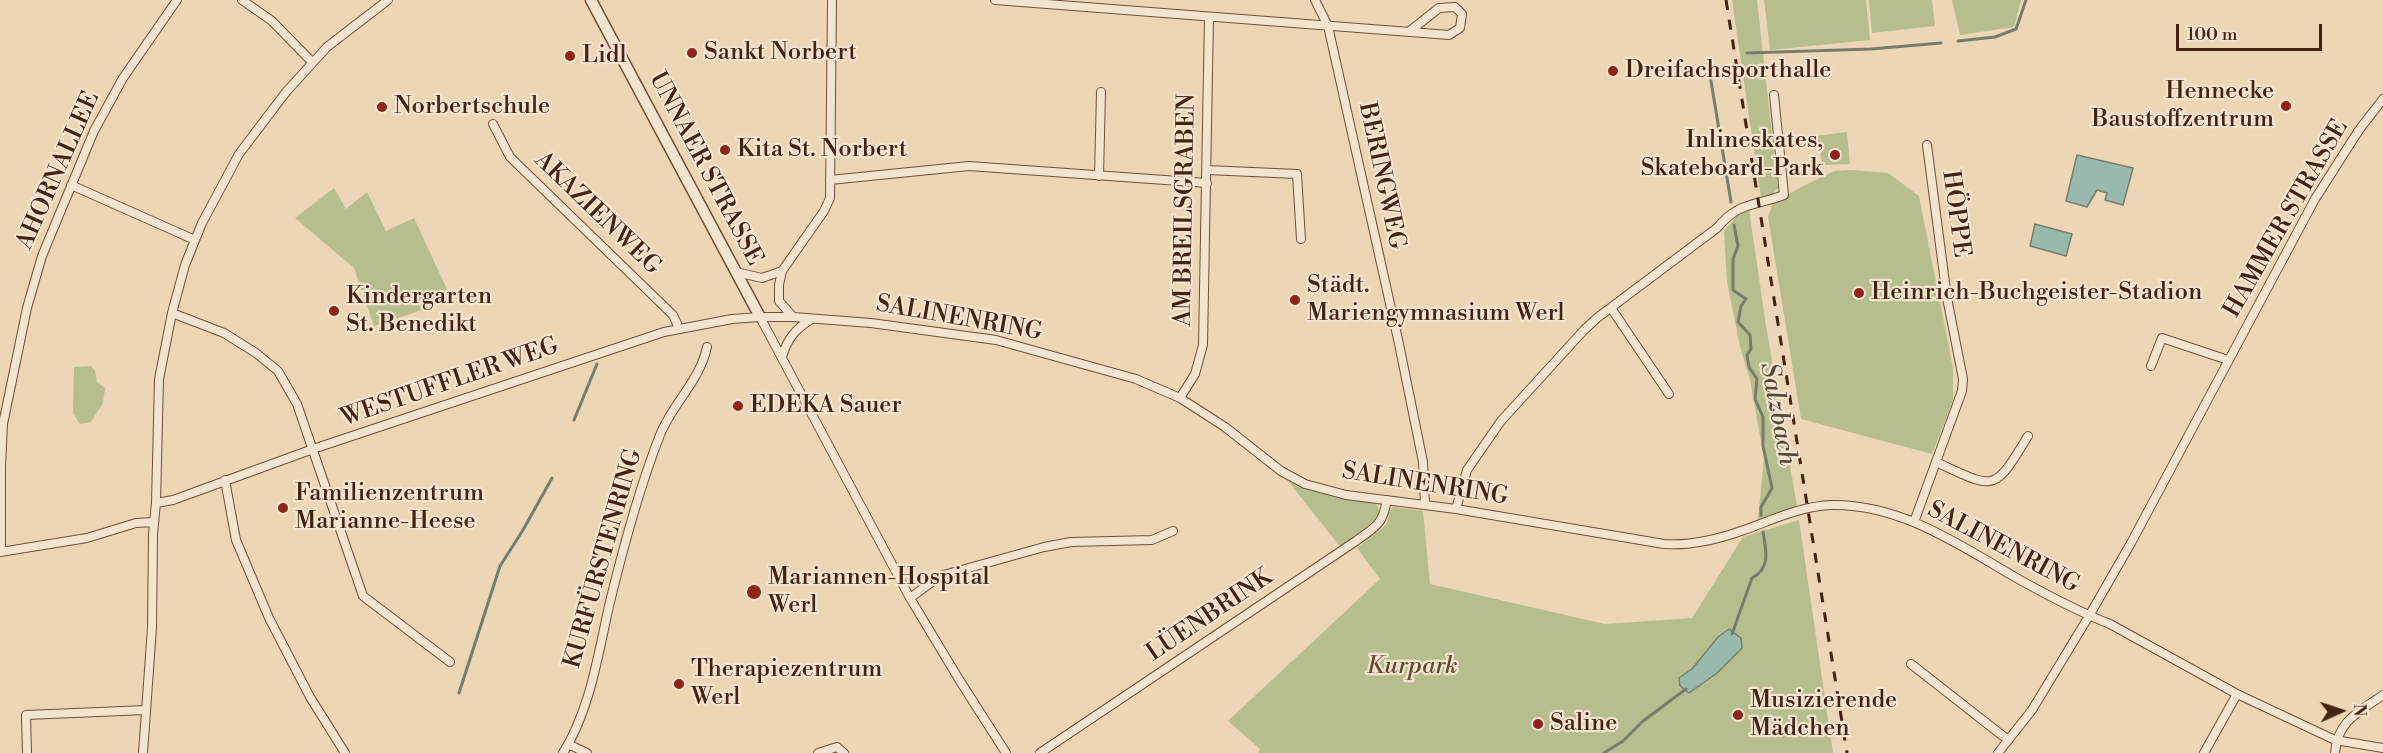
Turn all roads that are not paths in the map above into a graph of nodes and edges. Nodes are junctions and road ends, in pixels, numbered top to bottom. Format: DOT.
graph roads {
  1 [pos="177,0"];
  2 [pos="242,0"];
  3 [pos="388,0"];
  4 [pos="591,0"];
  5 [pos="832,0"];
  6 [pos="995,0"];
  7 [pos="1316,0"];
  8 [pos="1209,17"];
  9 [pos="1328,26"];
  10 [pos="1410,31"];
  11 [pos="312,62"];
  12 [pos="1101,92"];
  13 [pos="1774,95"];
  14 [pos="2383,99"];
  15 [pos="493,124"];
  16 [pos="1927,145"];
  17 [pos="1207,170"];
  18 [pos="1100,176"];
  19 [pos="831,180"];
  20 [pos="1207,183"];
  21 [pos="71,185"];
  22 [pos="1300,238"];
  23 [pos="195,240"];
  24 [pos="782,271"];
  25 [pos="736,272"];
  26 [pos="1611,308"];
  27 [pos="172,314"];
  28 [pos="760,317"];
  29 [pos="793,317"];
  30 [pos="813,319"];
  31 [pos="679,328"];
  32 [pos="707,347"];
  33 [pos="782,357"];
  34 [pos="2228,360"];
  35 [pos="2151,366"];
  36 [pos="1669,394"];
  37 [pos="1180,398"];
  38 [pos="2028,436"];
  39 [pos="313,449"];
  40 [pos="1936,462"];
  41 [pos="225,480"];
  42 [pos="1387,500"];
  43 [pos="156,503"];
  44 [pos="1425,505"];
  45 [pos="1456,509"];
  46 [pos="154,522"];
  47 [pos="1914,522"];
  48 [pos="1173,531"];
  49 [pos="1,552"];
  50 [pos="910,598"];
  51 [pos="2089,616"];
  52 [pos="450,662"];
  53 [pos="1911,664"];
  54 [pos="2237,694"];
  55 [pos="2383,695"];
  56 [pos="146,710"];
  57 [pos="2008,740"];
  58 [pos="2336,740"];
  59 [pos="568,744"];
  60 [pos="2383,748"];
  61 [pos="27,753"];
  62 [pos="143,753"];
  63 [pos="345,753"];
  64 [pos="563,753"];
  65 [pos="587,753"];
  66 [pos="818,753"];
  67 [pos="844,753"];
  68 [pos="1006,753"];
  69 [pos="1040,753"];
  70 [pos="1998,753"];
  71 [pos="2204,753"];
  72 [pos="2335,753"];
  1 -- 21 [label="street, AHORNALLEE"];
  2 -- 11 [label="street"];
  3 -- 11 [label="street"];
  4 -- 25 [label="street, UNNAER STRASSE"];
  5 -- 19 [label="street"];
  6 -- 8 [label="street"];
  7 -- 9 [label="street, BERINGWEG"];
  8 -- 9 [label="street"];
  8 -- 17 [label="street, AM BREILSGRABEN"];
  9 -- 10 [label="street"];
  9 -- 44 [label="street, BERINGWEG"];
  10 -- 10 [label="street"];
  11 -- 23 [label="street"];
  12 -- 18 [label="street"];
  13 -- 26 [label="street"];
  14 -- 34 [label="street, HAMMER STRASSE"];
  15 -- 31 [label="street, AKAZIENWEG"];
  16 -- 40 [label="street, HÖPPE"];
  17 -- 20 [label="street, AM BREILSGRABEN"];
  17 -- 22 [label="street"];
  18 -- 19 [label="street"];
  18 -- 20 [label="street"];
  19 -- 24 [label="street"];
  20 -- 37 [label="street, AM BREILSGRABEN"];
  21 -- 23 [label="street"];
  21 -- 49 [label="street, AHORNALLEE"];
  23 -- 27 [label="street"];
  24 -- 25 [label="street"];
  24 -- 29 [label="street"];
  25 -- 28 [label="street, UNNAER STRASSE"];
  26 -- 36 [label="street"];
  26 -- 45 [label="street"];
  27 -- 39 [label="street"];
  27 -- 43 [label="street"];
  28 -- 29 [label="street, SALINENRING"];
  28 -- 31 [label="street, WESTUFFLER WEG"];
  28 -- 33 [label="street, UNNAER STRASSE"];
  29 -- 30 [label="street, SALINENRING"];
  30 -- 33 [label="street"];
  30 -- 37 [label="street, SALINENRING"];
  31 -- 39 [label="street, WESTUFFLER WEG"];
  32 -- 59 [label="street, KURFÜRSTENRING"];
  33 -- 50 [label="street, UNNAER STRASSE"];
  34 -- 35 [label="street"];
  34 -- 51 [label="street, HAMMER STRASSE"];
  37 -- 42 [label="street, SALINENRING"];
  38 -- 40 [label="street"];
  39 -- 41 [label="street, WESTUFFLER WEG"];
  39 -- 52 [label="street"];
  40 -- 47 [label="street, HÖPPE"];
  41 -- 43 [label="street, WESTUFFLER WEG"];
  41 -- 63 [label="street"];
  42 -- 44 [label="street, SALINENRING"];
  42 -- 69 [label="street, LÜENBRINK"];
  43 -- 46 [label="street"];
  44 -- 45 [label="street, SALINENRING"];
  45 -- 47 [label="street, SALINENRING"];
  46 -- 49 [label="street"];
  46 -- 56 [label="street"];
  47 -- 51 [label="street, SALINENRING"];
  48 -- 50 [label="street"];
  50 -- 68 [label="street, UNNAER STRASSE"];
  51 -- 54 [label="street, SALINENRING"];
  51 -- 57 [label="street, HAMMER STRASSE"];
  53 -- 57 [label="street"];
  54 -- 58 [label="street, SALINENRING"];
  54 -- 71 [label="street"];
  55 -- 58 [label="street"];
  56 -- 61 [label="street"];
  56 -- 62 [label="street"];
  57 -- 70 [label="street, HAMMER STRASSE"];
  58 -- 60 [label="street, SALINENRING"];
  58 -- 72 [label="street"];
  59 -- 64 [label="street, KURFÜRSTENRING"];
  59 -- 65 [label="street"];
  66 -- 67 [label="street"];
}
